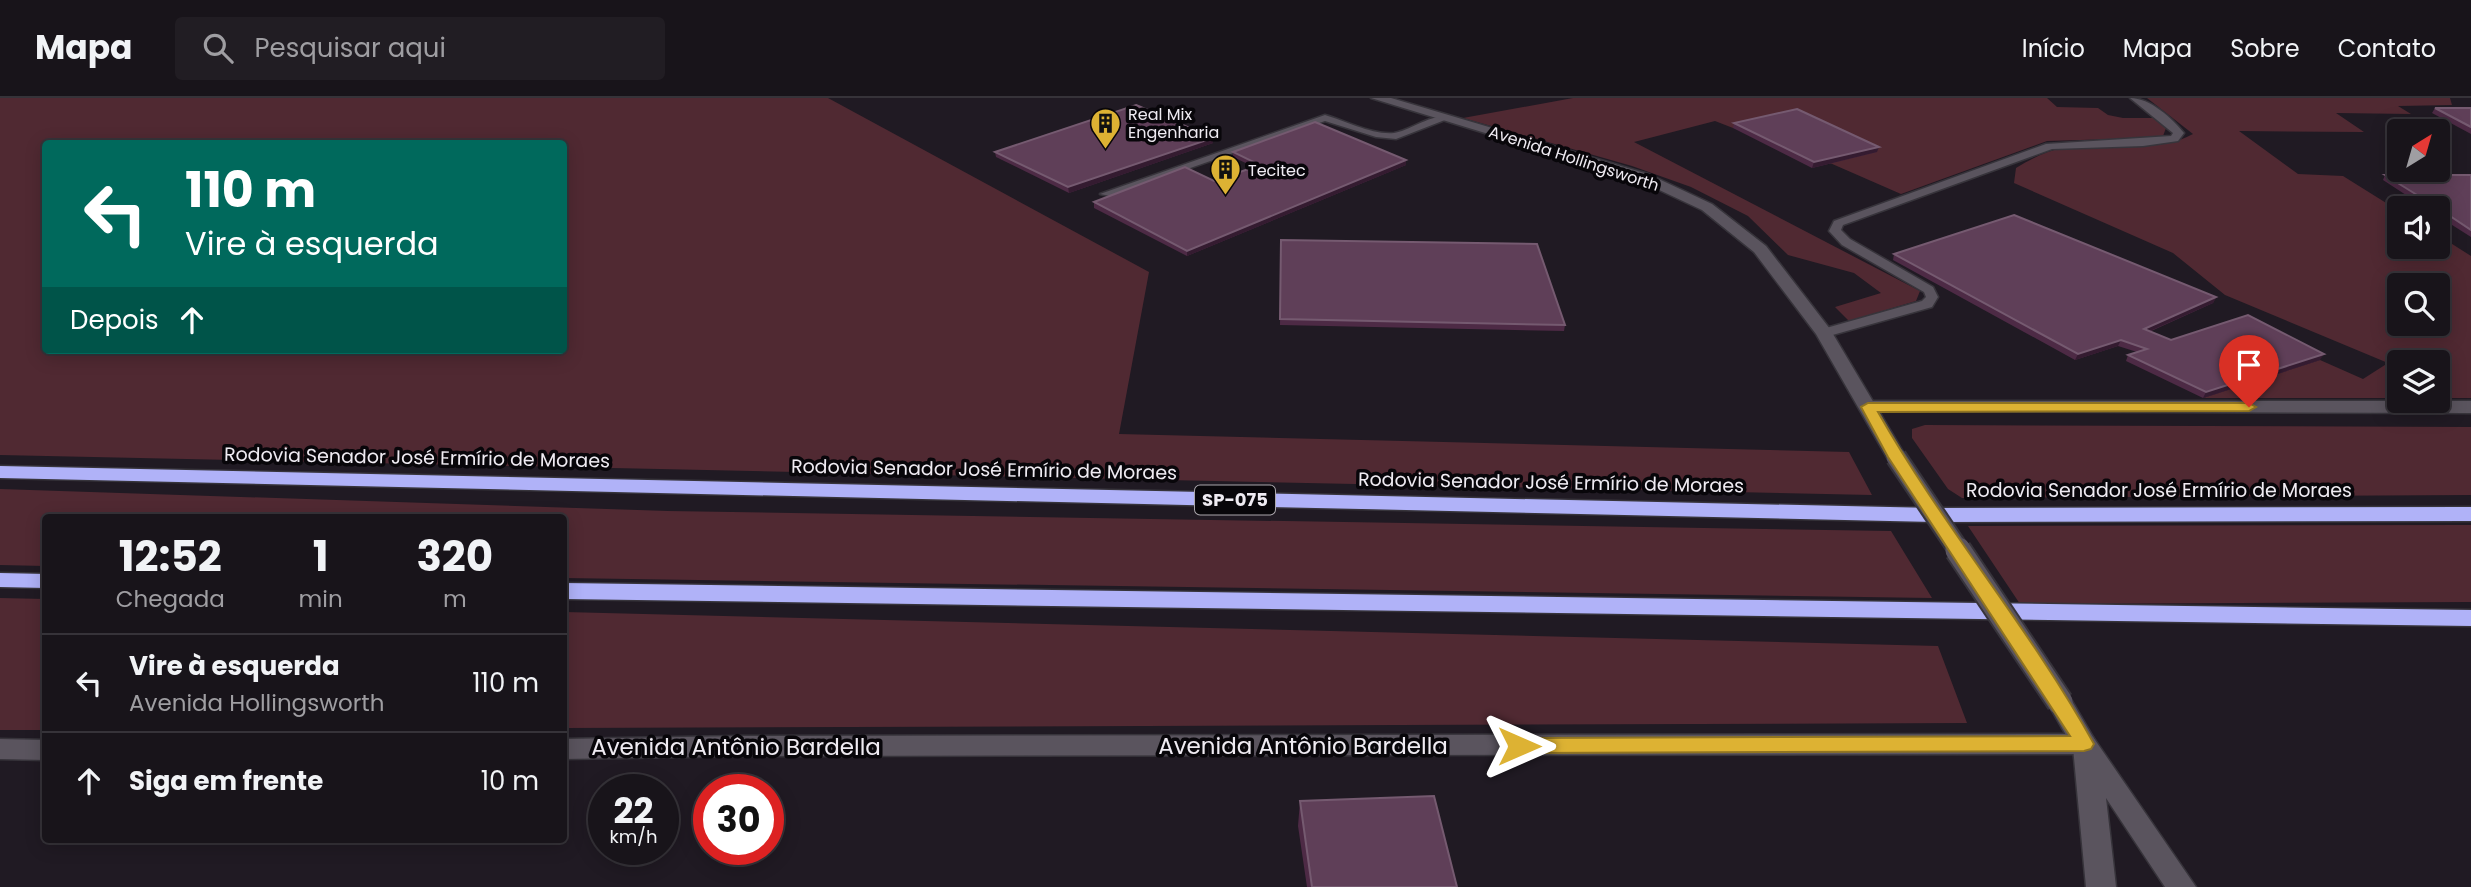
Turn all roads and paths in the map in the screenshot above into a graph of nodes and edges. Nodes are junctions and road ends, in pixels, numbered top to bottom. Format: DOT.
graph roads {
  1 [pos="1377,98"];
  2 [pos="2135,98"];
  3 [pos="1445,118"];
  4 [pos="1106,194"];
  5 [pos="1824,333"];
  6 [pos="1868,407"];
  7 [pos="2471,407"];
  8 [pos="0,472"];
  9 [pos="2471,514"];
  10 [pos="0,580"];
  11 [pos="42,581"];
  12 [pos="567,592"];
  13 [pos="2471,618"];
  14 [pos="2084,744"];
  15 [pos="0,749"];
  16 [pos="567,749"];
  17 [pos="42,750"];
  18 [pos="2101,887"];
  19 [pos="2181,887"];
  1 -- 3 [label="street, Avenida Hollingsworth"];
  2 -- 5 [label="lane"];
  3 -- 4 [label="lane"];
  3 -- 5 [label="street, Avenida Hollingsworth"];
  5 -- 6 [label="street, Avenida Hollingsworth"];
  6 -- 7 [label="street"];
  6 -- 14 [label="street, Avenida Hollingsworth, bridge"];
  8 -- 9 [label="highway, Rodovia Senador José Ermírio de Moraes / SP-075"];
  10 -- 11 [label="highway"];
  12 -- 13 [label="highway"];
  14 -- 16 [label="street, Avenida Antônio Bardella"];
  14 -- 18 [label="street"];
  14 -- 19 [label="street"];
  15 -- 17 [label="street"];
}
